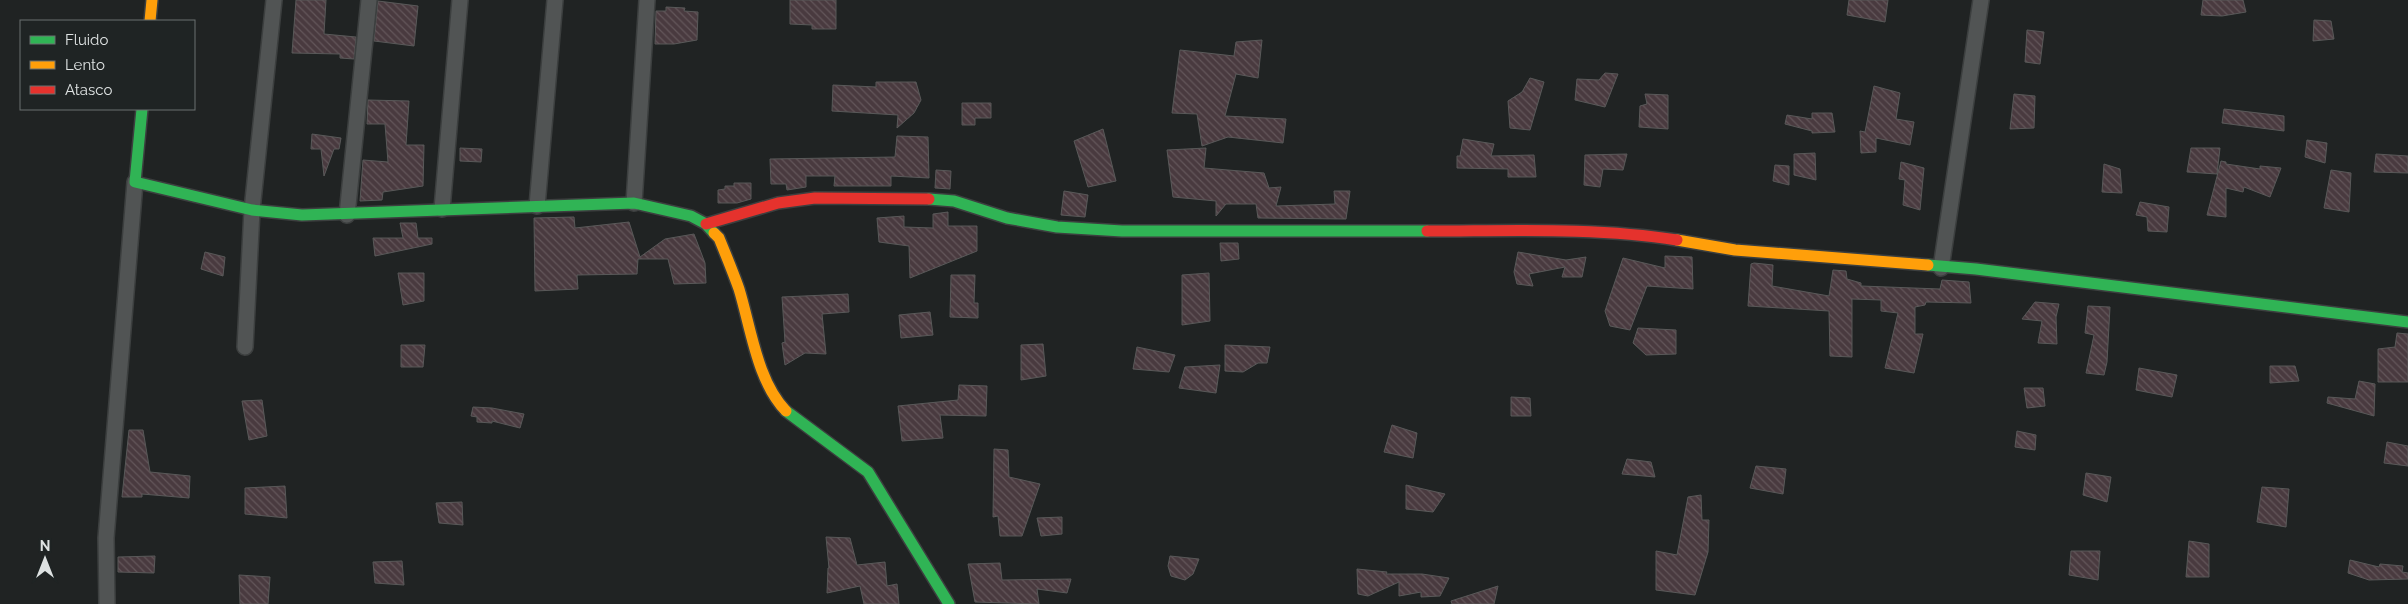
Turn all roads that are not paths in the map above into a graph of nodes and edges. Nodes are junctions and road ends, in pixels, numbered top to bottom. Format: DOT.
graph roads {
  1 [pos="152,0"];
  2 [pos="274,0"];
  3 [pos="369,0"];
  4 [pos="460,0"];
  5 [pos="555,0"];
  6 [pos="647,0"];
  7 [pos="1982,0"];
  8 [pos="150,20"];
  9 [pos="142,110"];
  10 [pos="135,182"];
  11 [pos="634,203"];
  12 [pos="537,206"];
  13 [pos="442,209"];
  14 [pos="252,210"];
  15 [pos="347,215"];
  16 [pos="706,224"];
  17 [pos="1942,268"];
  18 [pos="2408,322"];
  19 [pos="245,347"];
  20 [pos="107,604"];
  21 [pos="949,604"];
  1 -- 8 [label="street"];
  2 -- 14 [label="street"];
  3 -- 15 [label="street"];
  4 -- 13 [label="street"];
  5 -- 12 [label="street"];
  6 -- 11 [label="street"];
  7 -- 17 [label="street"];
  9 -- 10 [label="street"];
  10 -- 14 [label="street"];
  10 -- 20 [label="street"];
  11 -- 12 [label="street"];
  11 -- 16 [label="street"];
  12 -- 13 [label="street"];
  13 -- 15 [label="street"];
  14 -- 15 [label="street"];
  14 -- 19 [label="street"];
  16 -- 17 [label="street"];
  16 -- 21 [label="street"];
  17 -- 18 [label="street"];
}
